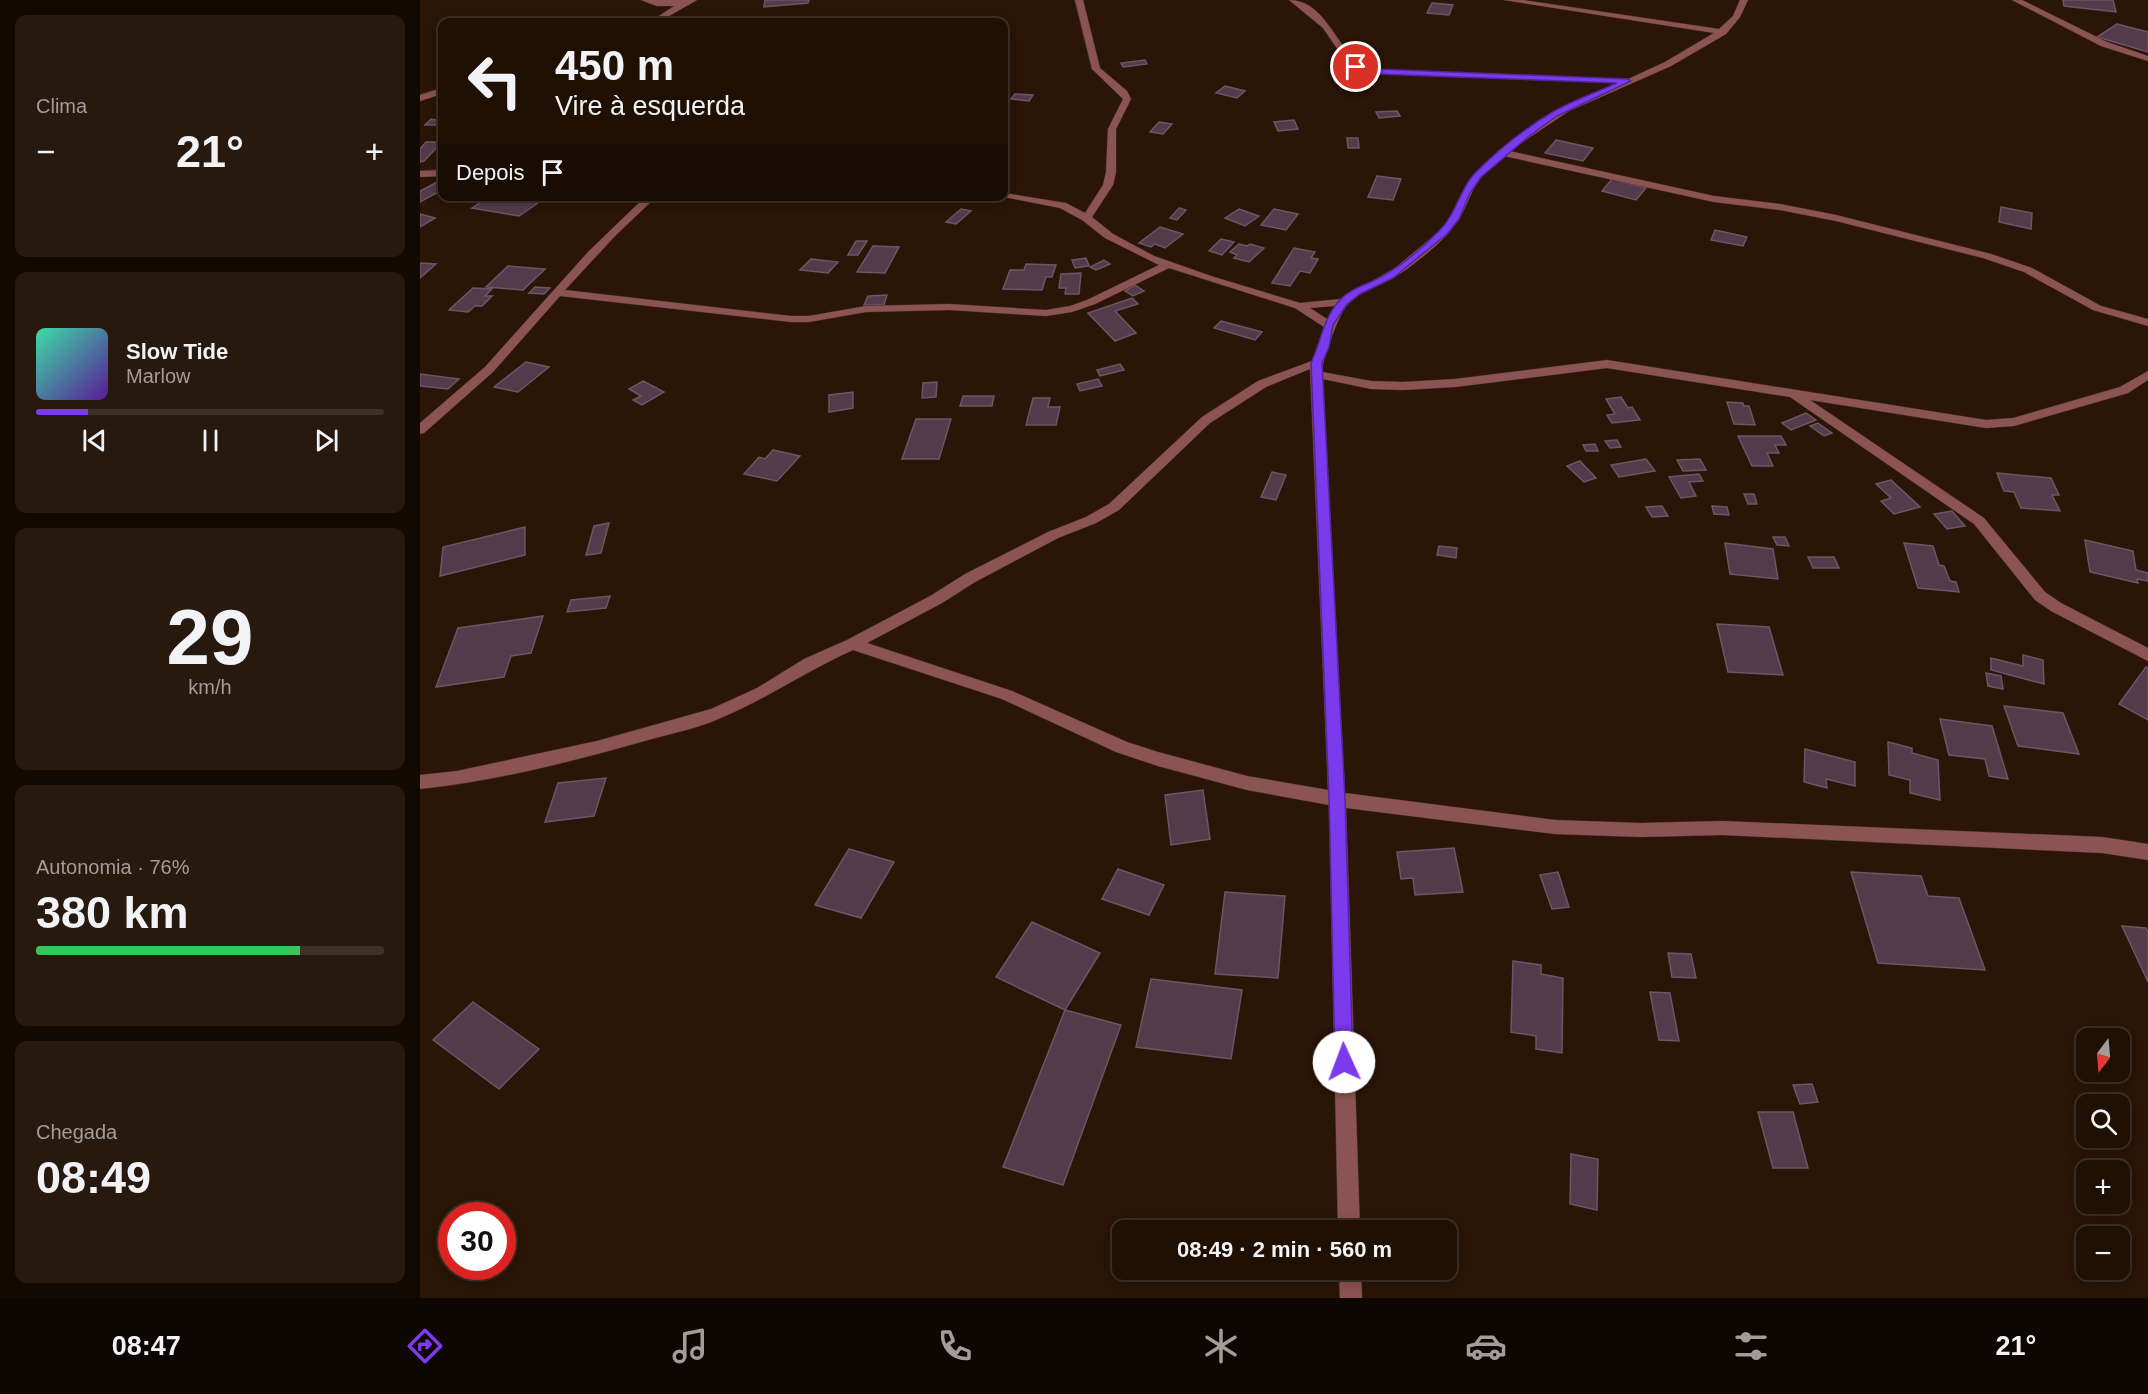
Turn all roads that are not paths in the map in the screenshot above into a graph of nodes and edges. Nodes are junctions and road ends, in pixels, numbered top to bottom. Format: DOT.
graph roads {
  1 [pos="645,0"];
  2 [pos="693,0"];
  3 [pos="1079,0"];
  4 [pos="1293,0"];
  5 [pos="1508,0"];
  6 [pos="1744,0"];
  7 [pos="2016,0"];
  8 [pos="657,4"];
  9 [pos="682,4"];
  10 [pos="662,18"];
  11 [pos="665,18"];
  12 [pos="1722,32"];
  13 [pos="2148,59"];
  14 [pos="1628,81"];
  15 [pos="438,92"];
  16 [pos="420,98"];
  17 [pos="1504,153"];
  18 [pos="438,173"];
  19 [pos="420,174"];
  20 [pos="1008,197"];
  21 [pos="646,201"];
  22 [pos="1086,218"];
  23 [pos="1169,264"];
  24 [pos="556,292"];
  25 [pos="1343,302"];
  26 [pos="1299,306"];
  27 [pos="2148,323"];
  28 [pos="1328,325"];
  29 [pos="1317,368"];
  30 [pos="2148,375"];
  31 [pos="1790,391"];
  32 [pos="420,430"];
  33 [pos="852,644"];
  34 [pos="2148,655"];
  35 [pos="420,782"];
  36 [pos="1337,799"];
  37 [pos="2148,852"];
  38 [pos="1349,1220"];
  39 [pos="1350,1280"];
  40 [pos="1351,1298"];
  1 -- 8 [label="street"];
  2 -- 9 [label="street"];
  3 -- 22 [label="street"];
  4 -- 14 [label="street"];
  5 -- 12 [label="street"];
  6 -- 12 [label="street"];
  7 -- 13 [label="street"];
  8 -- 9 [label="street"];
  8 -- 10 [label="street"];
  9 -- 11 [label="street"];
  12 -- 14 [label="street"];
  14 -- 17 [label="street"];
  15 -- 16 [label="street"];
  17 -- 25 [label="street"];
  17 -- 27 [label="street"];
  18 -- 19 [label="street"];
  20 -- 22 [label="street"];
  21 -- 24 [label="street"];
  22 -- 23 [label="street"];
  23 -- 24 [label="street"];
  23 -- 26 [label="street"];
  24 -- 32 [label="street"];
  25 -- 26 [label="street"];
  25 -- 28 [label="street"];
  26 -- 28 [label="street"];
  28 -- 29 [label="street"];
  29 -- 31 [label="street"];
  29 -- 33 [label="street"];
  29 -- 36 [label="street"];
  30 -- 31 [label="street"];
  31 -- 34 [label="street"];
  33 -- 35 [label="street"];
  33 -- 36 [label="street"];
  36 -- 37 [label="street"];
  36 -- 38 [label="street"];
  39 -- 40 [label="street"];
}
